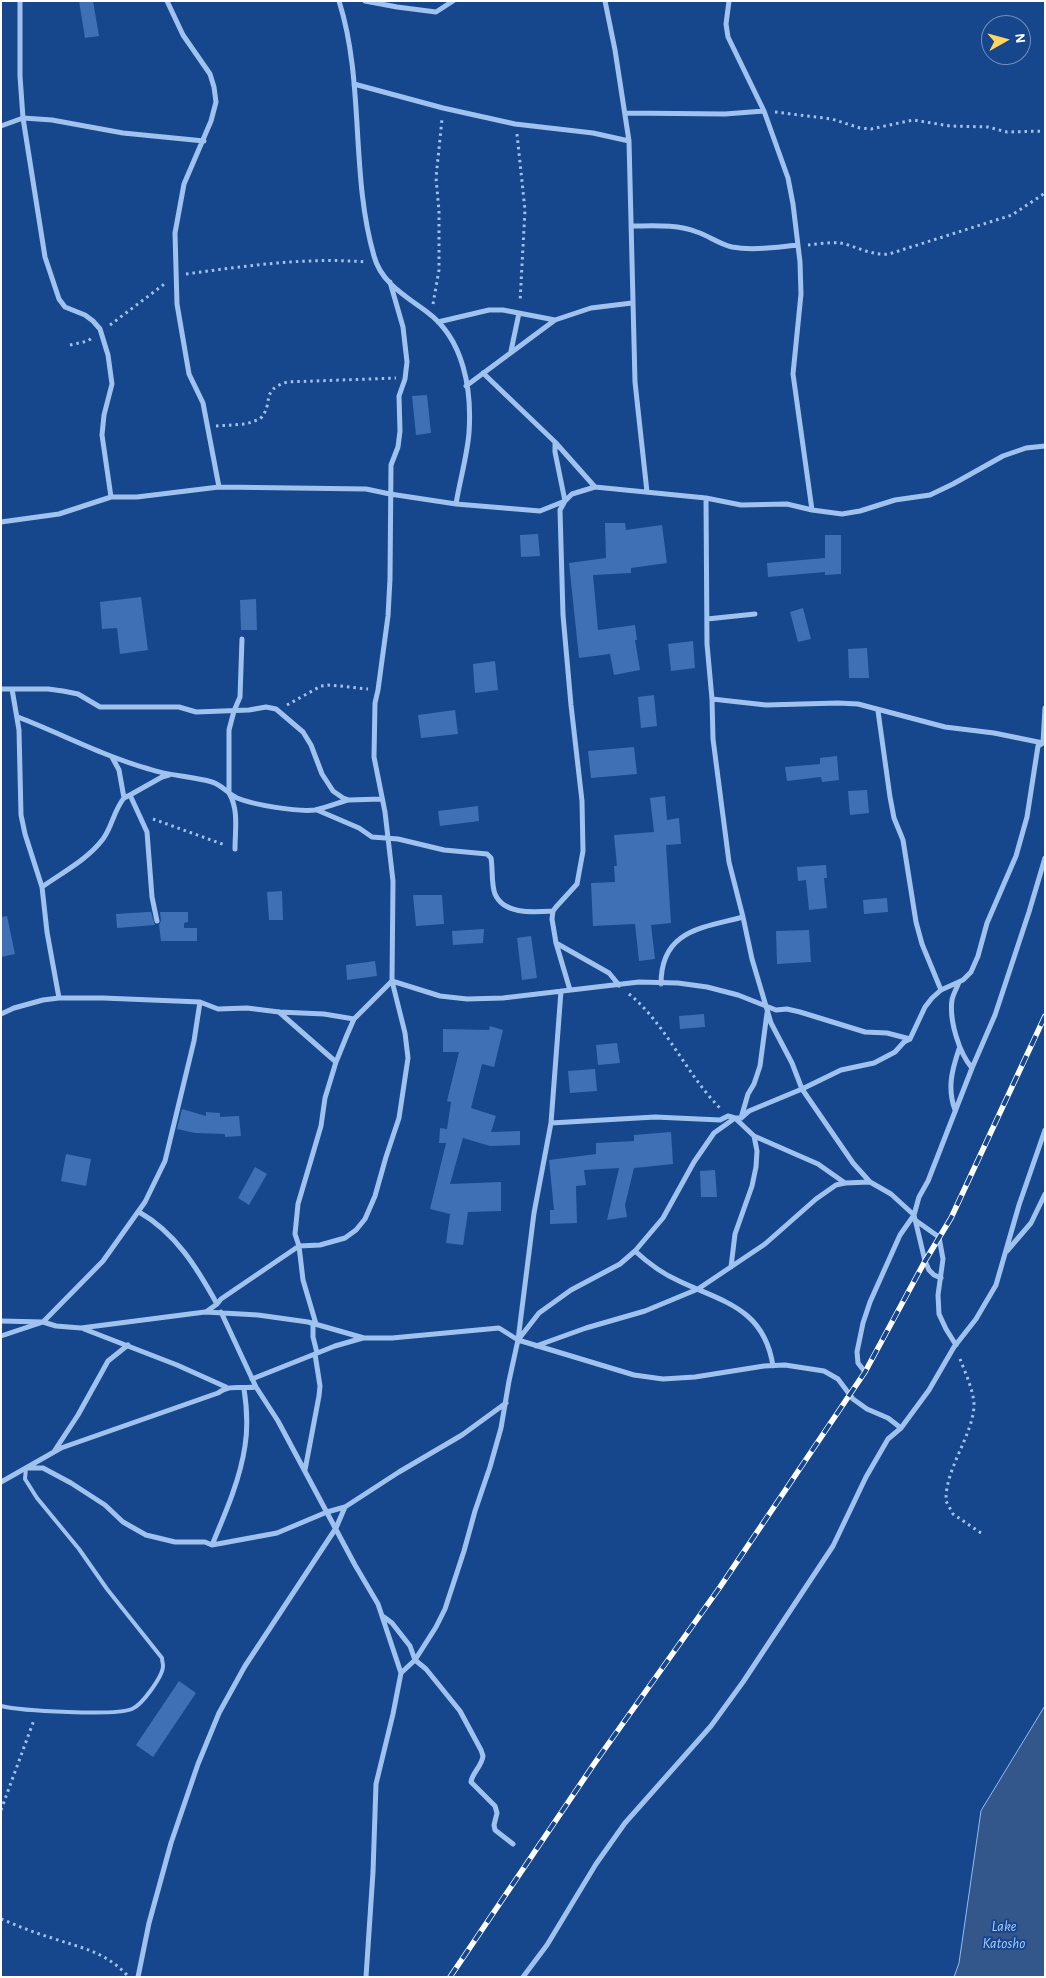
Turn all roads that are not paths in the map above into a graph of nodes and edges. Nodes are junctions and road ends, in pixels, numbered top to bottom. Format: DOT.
graph roads {
  1 [pos="20,1"];
  2 [pos="167,1"];
  3 [pos="339,1"];
  4 [pos="365,1"];
  5 [pos="453,1"];
  6 [pos="604,1"];
  7 [pos="729,1"];
  8 [pos="354,84"];
  9 [pos="764,111"];
  10 [pos="625,113"];
  11 [pos="23,118"];
  12 [pos="1,126"];
  13 [pos="204,140"];
  14 [pos="629,140"];
  15 [pos="631,226"];
  16 [pos="798,245"];
  17 [pos="390,282"];
  18 [pos="632,303"];
  19 [pos="519,313"];
  20 [pos="555,320"];
  21 [pos="438,322"];
  22 [pos="511,350"];
  23 [pos="483,373"];
  24 [pos="466,386"];
  25 [pos="555,442"];
  26 [pos="1045,446"];
  27 [pos="219,487"];
  28 [pos="595,487"];
  29 [pos="647,492"];
  30 [pos="390,494"];
  31 [pos="111,497"];
  32 [pos="706,498"];
  33 [pos="565,501"];
  34 [pos="456,504"];
  35 [pos="812,510"];
  36 [pos="1,522"];
  37 [pos="755,614"];
  38 [pos="707,618"];
  39 [pos="242,639"];
  40 [pos="1,689"];
  41 [pos="12,689"];
  42 [pos="712,699"];
  43 [pos="1045,708"];
  44 [pos="234,711"];
  45 [pos="878,711"];
  46 [pos="18,717"];
  47 [pos="1043,743"];
  48 [pos="112,757"];
  49 [pos="172,774"];
  50 [pos="229,794"];
  51 [pos="130,795"];
  52 [pos="124,798"];
  53 [pos="381,799"];
  54 [pos="349,800"];
  55 [pos="317,810"];
  56 [pos="388,839"];
  57 [pos="235,850"];
  58 [pos="1045,858"];
  59 [pos="42,887"];
  60 [pos="553,911"];
  61 [pos="743,917"];
  62 [pos="157,921"];
  63 [pos="556,942"];
  64 [pos="392,980"];
  65 [pos="961,980"];
  66 [pos="661,984"];
  67 [pos="619,986"];
  68 [pos="570,990"];
  69 [pos="941,990"];
  70 [pos="561,991"];
  71 [pos="59,998"];
  72 [pos="200,1002"];
  73 [pos="768,1008"];
  74 [pos="279,1012"];
  75 [pos="1,1014"];
  76 [pos="354,1018"];
  77 [pos="910,1039"];
  78 [pos="960,1049"];
  79 [pos="336,1062"];
  80 [pos="972,1068"];
  81 [pos="802,1089"];
  82 [pos="955,1110"];
  83 [pos="738,1118"];
  84 [pos="552,1123"];
  85 [pos="1045,1130"];
  86 [pos="754,1136"];
  87 [pos="845,1182"];
  88 [pos="870,1182"];
  89 [pos="1045,1194"];
  90 [pos="139,1212"];
  91 [pos="914,1217"];
  92 [pos="298,1246"];
  93 [pos="635,1251"];
  94 [pos="1005,1253"];
  95 [pos="731,1267"];
  96 [pos="941,1278"];
  97 [pos="698,1289"];
  98 [pos="217,1304"];
  99 [pos="205,1312"];
  100 [pos="222,1312"];
  101 [pos="1,1321"];
  102 [pos="43,1322"];
  103 [pos="315,1323"];
  104 [pos="81,1328"];
  105 [pos="1,1336"];
  106 [pos="364,1338"];
  107 [pos="518,1340"];
  108 [pos="128,1345"];
  109 [pos="536,1346"];
  110 [pos="955,1346"];
  111 [pos="316,1354"];
  112 [pos="773,1366"];
  113 [pos="865,1372"];
  114 [pos="252,1379"];
  115 [pos="226,1387"];
  116 [pos="256,1387"];
  117 [pos="244,1389"];
  118 [pos="506,1403"];
  119 [pos="901,1428"];
  120 [pos="54,1451"];
  121 [pos="26,1468"];
  122 [pos="305,1470"];
  123 [pos="1,1482"];
  124 [pos="345,1507"];
  125 [pos="327,1512"];
  126 [pos="336,1528"];
  127 [pos="212,1545"];
  128 [pos="382,1615"];
  129 [pos="415,1660"];
  130 [pos="401,1672"];
  131 [pos="1,1706"];
  132 [pos="513,1844"];
  133 [pos="138,1977"];
  134 [pos="366,1977"];
  135 [pos="523,1977"];
  1 -- 11 [label="street"];
  2 -- 13 [label="street"];
  3 -- 8 [label="street"];
  4 -- 5 [label="street"];
  6 -- 10 [label="street"];
  7 -- 9 [label="street"];
  8 -- 14 [label="street"];
  8 -- 17 [label="street"];
  9 -- 10 [label="street"];
  9 -- 16 [label="street"];
  10 -- 14 [label="street"];
  11 -- 12 [label="street"];
  11 -- 13 [label="street"];
  11 -- 31 [label="street"];
  13 -- 27 [label="street"];
  14 -- 15 [label="street"];
  15 -- 16 [label="street"];
  15 -- 18 [label="street"];
  16 -- 35 [label="street"];
  17 -- 21 [label="street"];
  17 -- 30 [label="street"];
  18 -- 20 [label="street"];
  18 -- 29 [label="street"];
  19 -- 20 [label="street"];
  19 -- 21 [label="street"];
  19 -- 22 [label="street"];
  20 -- 22 [label="street"];
  21 -- 24 [label="street"];
  22 -- 23 [label="street"];
  23 -- 24 [label="street"];
  23 -- 25 [label="street"];
  24 -- 34 [label="street"];
  25 -- 28 [label="street"];
  25 -- 33 [label="street"];
  26 -- 35 [label="street"];
  27 -- 30 [label="street"];
  27 -- 31 [label="street"];
  28 -- 29 [label="street"];
  28 -- 33 [label="street"];
  29 -- 32 [label="street"];
  30 -- 34 [label="street"];
  30 -- 53 [label="street"];
  31 -- 36 [label="street"];
  32 -- 35 [label="street"];
  32 -- 38 [label="street"];
  33 -- 34 [label="street"];
  33 -- 60 [label="street"];
  37 -- 38 [label="street"];
  38 -- 42 [label="street"];
  39 -- 44 [label="street"];
  40 -- 41 [label="street"];
  41 -- 44 [label="street"];
  41 -- 46 [label="street"];
  42 -- 45 [label="street"];
  42 -- 61 [label="street"];
  43 -- 47 [label="street"];
  44 -- 50 [label="street"];
  44 -- 54 [label="street"];
  45 -- 47 [label="street"];
  45 -- 69 [label="street"];
  46 -- 48 [label="street"];
  46 -- 59 [label="street"];
  47 -- 65 [label="street"];
  48 -- 49 [label="street"];
  48 -- 52 [label="street"];
  49 -- 50 [label="street"];
  49 -- 51 [label="street"];
  50 -- 55 [label="street"];
  50 -- 57 [label="street"];
  51 -- 52 [label="street"];
  51 -- 62 [label="street"];
  52 -- 59 [label="street"];
  53 -- 54 [label="street"];
  53 -- 56 [label="street"];
  54 -- 55 [label="street"];
  55 -- 56 [label="street"];
  56 -- 60 [label="street"];
  56 -- 64 [label="street"];
  58 -- 80 [label="street"];
  59 -- 71 [label="street"];
  60 -- 63 [label="street"];
  61 -- 66 [label="street"];
  61 -- 73 [label="street"];
  63 -- 67 [label="street"];
  63 -- 68 [label="street"];
  64 -- 70 [label="street"];
  64 -- 76 [label="street"];
  64 -- 92 [label="street"];
  65 -- 69 [label="street"];
  65 -- 78 [label="street"];
  66 -- 67 [label="street"];
  66 -- 73 [label="street"];
  67 -- 68 [label="street"];
  68 -- 70 [label="street"];
  69 -- 77 [label="street"];
  70 -- 84 [label="street"];
  71 -- 72 [label="street"];
  71 -- 75 [label="street"];
  72 -- 74 [label="street"];
  72 -- 90 [label="street"];
  73 -- 77 [label="street"];
  73 -- 81 [label="street"];
  73 -- 83 [label="street"];
  74 -- 76 [label="street"];
  74 -- 79 [label="street"];
  76 -- 79 [label="street"];
  77 -- 81 [label="street"];
  78 -- 80 [label="street"];
  78 -- 82 [label="street"];
  79 -- 92 [label="street"];
  80 -- 82 [label="street"];
  81 -- 83 [label="street"];
  81 -- 88 [label="street"];
  82 -- 91 [label="street"];
  83 -- 84 [label="street"];
  83 -- 86 [label="street"];
  83 -- 93 [label="street"];
  84 -- 107 [label="street"];
  85 -- 94 [label="street"];
  86 -- 87 [label="street"];
  86 -- 95 [label="street"];
  87 -- 88 [label="street"];
  87 -- 95 [label="street"];
  88 -- 91 [label="street"];
  89 -- 94 [label="street"];
  90 -- 98 [label="street"];
  90 -- 102 [label="street"];
  91 -- 96 [label="street"];
  91 -- 96 [label="street"];
  91 -- 113 [label="street"];
  92 -- 98 [label="street"];
  92 -- 103 [label="street"];
  93 -- 97 [label="street"];
  93 -- 107 [label="street"];
  94 -- 110 [label="street"];
  95 -- 97 [label="street"];
  96 -- 110 [label="street"];
  97 -- 109 [label="street"];
  97 -- 112 [label="street"];
  98 -- 99 [label="street"];
  99 -- 100 [label="street"];
  99 -- 104 [label="street"];
  100 -- 103 [label="street"];
  100 -- 114 [label="street"];
  101 -- 102 [label="street"];
  102 -- 104 [label="street"];
  102 -- 105 [label="street"];
  103 -- 106 [label="street"];
  103 -- 111 [label="street"];
  104 -- 108 [label="street"];
  106 -- 107 [label="street"];
  106 -- 111 [label="street"];
  107 -- 109 [label="street"];
  107 -- 118 [label="street"];
  108 -- 115 [label="street"];
  108 -- 120 [label="street"];
  109 -- 112 [label="street"];
  110 -- 119 [label="street"];
  111 -- 114 [label="street"];
  111 -- 122 [label="street"];
  112 -- 119 [label="street"];
  114 -- 116 [label="street"];
  115 -- 117 [label="street"];
  115 -- 120 [label="street"];
  116 -- 117 [label="street"];
  116 -- 122 [label="street"];
  117 -- 127 [label="street"];
  118 -- 124 [label="street"];
  118 -- 129 [label="street"];
  119 -- 135 [label="street"];
  120 -- 121 [label="street"];
  121 -- 123 [label="street"];
  121 -- 127 [label="street"];
  121 -- 131 [label="lane"];
  122 -- 125 [label="street"];
  124 -- 125 [label="street"];
  124 -- 126 [label="street"];
  125 -- 126 [label="street"];
  125 -- 127 [label="street"];
  126 -- 128 [label="street"];
  126 -- 133 [label="street"];
  128 -- 129 [label="street"];
  128 -- 130 [label="street"];
  129 -- 130 [label="street"];
  129 -- 132 [label="street"];
  130 -- 134 [label="street"];
}
